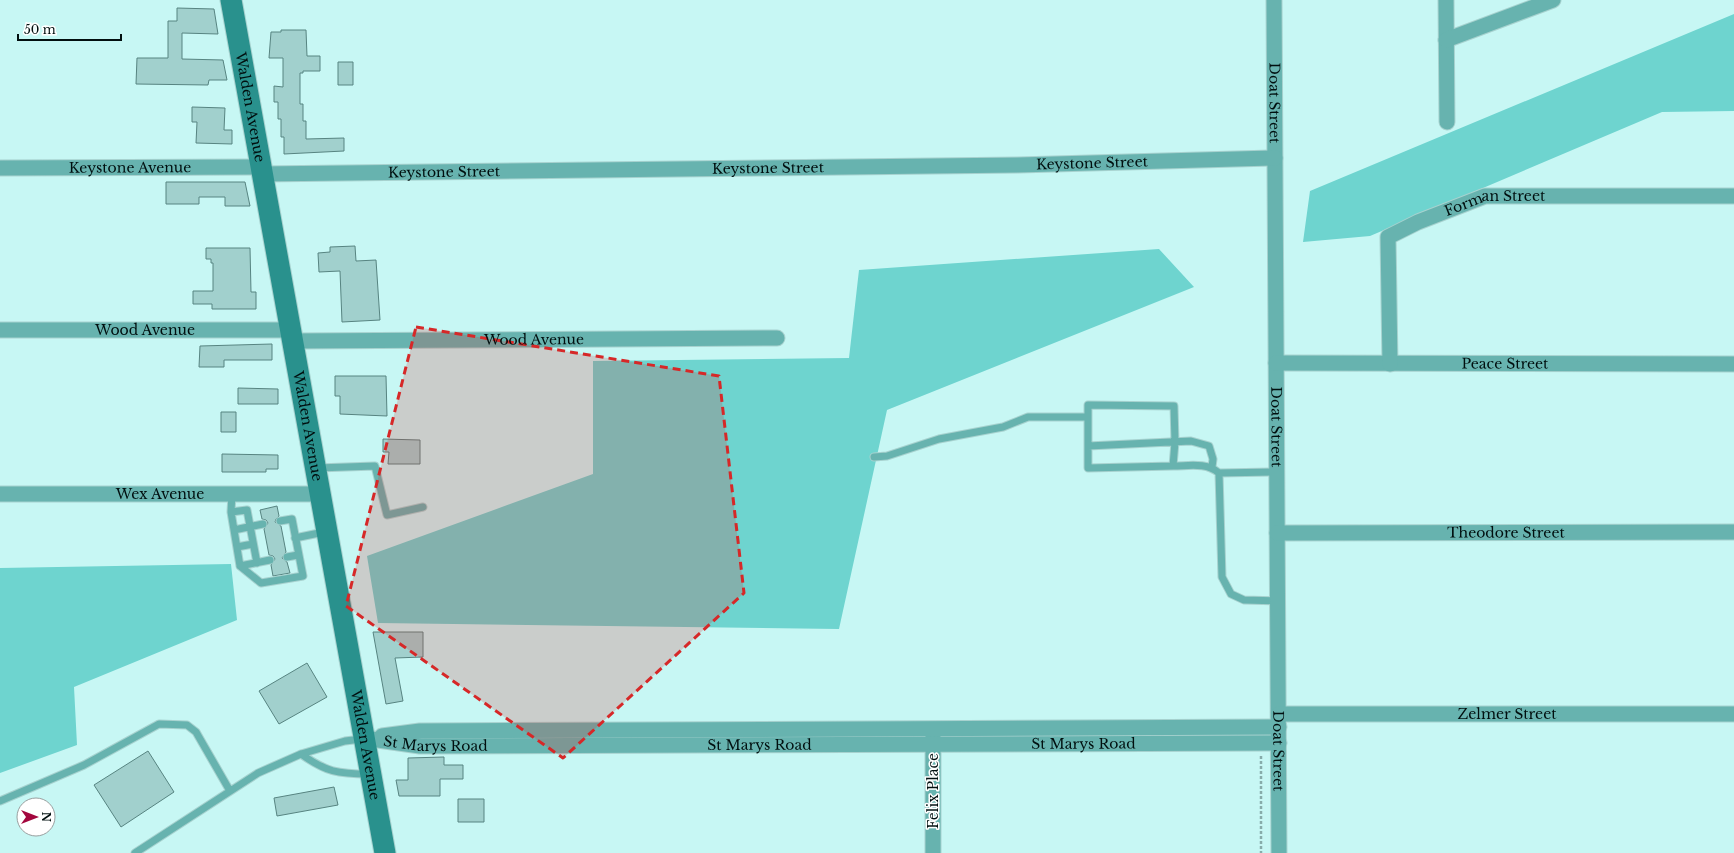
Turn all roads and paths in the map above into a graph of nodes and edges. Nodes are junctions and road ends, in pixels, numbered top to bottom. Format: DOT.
graph roads {
  1 [pos="230,0"];
  2 [pos="1274,0"];
  3 [pos="1446,0"];
  4 [pos="1553,0"];
  5 [pos="1446,40"];
  6 [pos="1447,122"];
  7 [pos="1274,158"];
  8 [pos="0,168"];
  9 [pos="261,170"];
  10 [pos="1734,196"];
  11 [pos="0,330"];
  12 [pos="290,335"];
  13 [pos="777,338"];
  14 [pos="1276,363"];
  15 [pos="1390,364"];
  16 [pos="1734,364"];
  17 [pos="1088,417"];
  18 [pos="1175,442"];
  19 [pos="1088,446"];
  20 [pos="874,457"];
  21 [pos="1173,466"];
  22 [pos="1212,467"];
  23 [pos="314,468"];
  24 [pos="1277,472"];
  25 [pos="1219,473"];
  26 [pos="0,494"];
  27 [pos="232,494"];
  28 [pos="319,494"];
  29 [pos="422,507"];
  30 [pos="231,512"];
  31 [pos="280,521"];
  32 [pos="263,524"];
  33 [pos="250,527"];
  34 [pos="234,530"];
  35 [pos="326,531"];
  36 [pos="1734,532"];
  37 [pos="1277,533"];
  38 [pos="295,538"];
  39 [pos="253,544"];
  40 [pos="237,547"];
  41 [pos="298,555"];
  42 [pos="286,557"];
  43 [pos="270,560"];
  44 [pos="257,563"];
  45 [pos="240,566"];
  46 [pos="1279,601"];
  47 [pos="1734,714"];
  48 [pos="1279,721"];
  49 [pos="1075,728"];
  50 [pos="773,729"];
  51 [pos="933,729"];
  52 [pos="565,730"];
  53 [pos="364,738"];
  54 [pos="1075,743"];
  55 [pos="1279,743"];
  56 [pos="933,744"];
  57 [pos="773,745"];
  58 [pos="566,746"];
  59 [pos="301,754"];
  60 [pos="1261,754"];
  61 [pos="371,774"];
  62 [pos="230,791"];
  63 [pos="0,800"];
  64 [pos="135,853"];
  65 [pos="385,853"];
  66 [pos="933,853"];
  67 [pos="1261,853"];
  68 [pos="1279,853"];
  1 -- 9 [label="main road, Walden Avenue"];
  2 -- 7 [label="street, Doat Street"];
  3 -- 5 [label="street"];
  4 -- 5 [label="street"];
  5 -- 6 [label="street"];
  7 -- 9 [label="street, Keystone Street"];
  7 -- 14 [label="street, Doat Street"];
  8 -- 9 [label="street, Keystone Avenue"];
  9 -- 12 [label="main road, Walden Avenue"];
  10 -- 15 [label="street, Forman Street"];
  11 -- 12 [label="street, Wood Avenue"];
  12 -- 13 [label="street, Wood Avenue"];
  12 -- 23 [label="main road, Walden Avenue"];
  14 -- 15 [label="street, Peace Street"];
  14 -- 24 [label="street, Doat Street"];
  15 -- 16 [label="street, Peace Street"];
  17 -- 18 [label="lane"];
  17 -- 19 [label="lane"];
  17 -- 20 [label="lane"];
  18 -- 19 [label="lane"];
  18 -- 21 [label="lane"];
  18 -- 22 [label="lane"];
  19 -- 21 [label="lane"];
  21 -- 22 [label="lane"];
  22 -- 25 [label="lane"];
  23 -- 28 [label="main road, Walden Avenue"];
  23 -- 29 [label="lane"];
  24 -- 25 [label="lane"];
  24 -- 37 [label="street, Doat Street"];
  25 -- 46 [label="lane"];
  26 -- 27 [label="street, Wex Avenue"];
  27 -- 28 [label="street, Wex Avenue"];
  27 -- 30 [label="lane"];
  28 -- 35 [label="main road, Walden Avenue"];
  30 -- 33 [label="lane"];
  30 -- 34 [label="lane"];
  31 -- 38 [label="lane"];
  32 -- 33 [label="lane"];
  33 -- 34 [label="lane"];
  33 -- 39 [label="lane"];
  34 -- 40 [label="lane"];
  35 -- 38 [label="lane"];
  35 -- 53 [label="main road, Walden Avenue"];
  36 -- 37 [label="street, Theodore Street"];
  37 -- 46 [label="street, Doat Street"];
  38 -- 41 [label="lane"];
  39 -- 40 [label="lane"];
  39 -- 44 [label="lane"];
  40 -- 45 [label="lane"];
  41 -- 42 [label="lane"];
  41 -- 45 [label="lane"];
  43 -- 44 [label="lane"];
  44 -- 45 [label="lane"];
  46 -- 48 [label="street, Doat Street"];
  47 -- 48 [label="street, Zelmer Street"];
  48 -- 49 [label="street, St Marys Road"];
  48 -- 55 [label="street, Doat Street"];
  49 -- 51 [label="street, St Marys Road"];
  49 -- 54 [label="street"];
  50 -- 51 [label="street, St Marys Road"];
  50 -- 52 [label="street, St Marys Road"];
  50 -- 57 [label="street"];
  51 -- 56 [label="street, Felix Place"];
  52 -- 53 [label="street, St Marys Road"];
  52 -- 58 [label="street"];
  53 -- 58 [label="street, St Marys Road"];
  53 -- 59 [label="lane"];
  53 -- 61 [label="main road, Walden Avenue"];
  54 -- 55 [label="street, St Marys Road"];
  54 -- 56 [label="street, St Marys Road"];
  55 -- 68 [label="street, Doat Street"];
  56 -- 57 [label="street, St Marys Road"];
  56 -- 66 [label="street, Felix Place"];
  57 -- 58 [label="street, St Marys Road"];
  59 -- 61 [label="lane"];
  59 -- 62 [label="lane"];
  60 -- 67 [label="path, Doat Street"];
  61 -- 65 [label="main road, Walden Avenue"];
  62 -- 63 [label="lane"];
  62 -- 64 [label="lane"];
}
